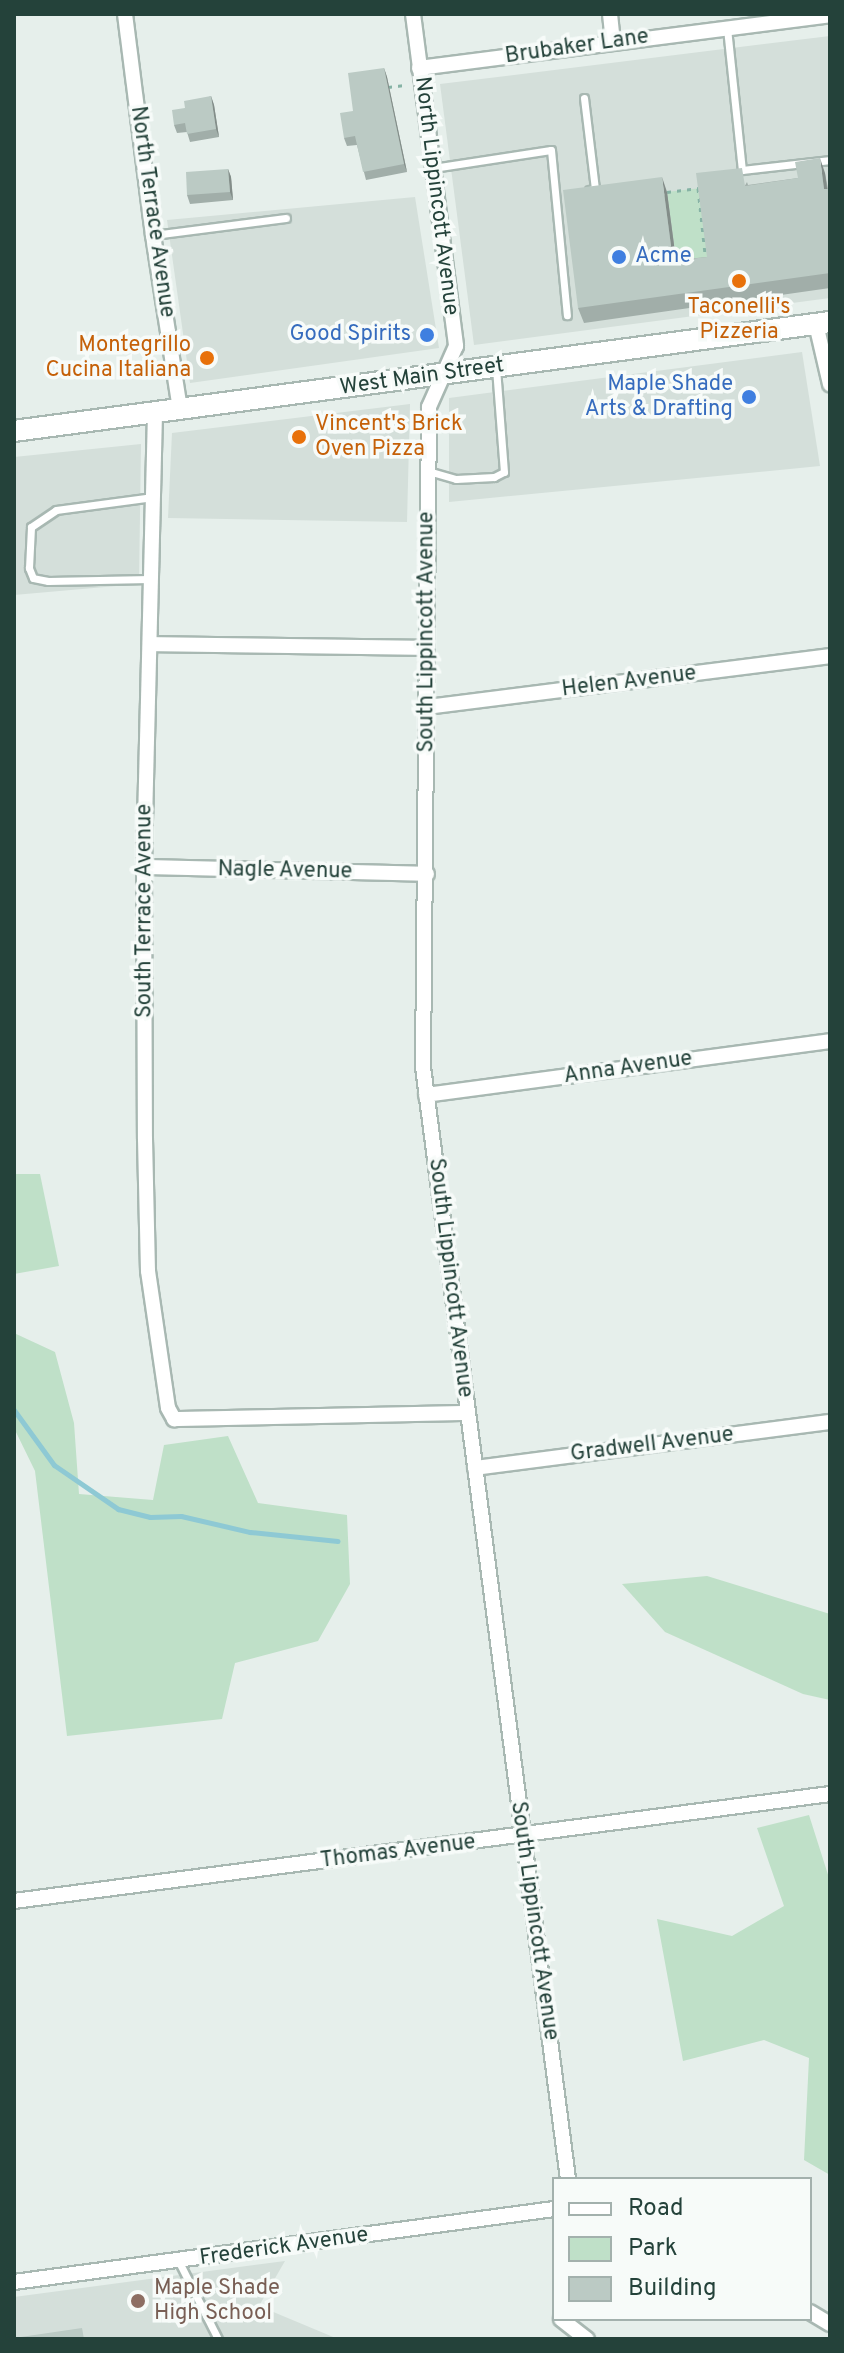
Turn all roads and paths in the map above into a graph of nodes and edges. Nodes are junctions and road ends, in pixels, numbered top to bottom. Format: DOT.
graph roads {
  1 [pos="125,14"];
  2 [pos="413,14"];
  3 [pos="610,14"];
  4 [pos="830,15"];
  5 [pos="727,28"];
  6 [pos="613,41"];
  7 [pos="419,68"];
  8 [pos="405,85"];
  9 [pos="388,87"];
  10 [pos="584,98"];
  11 [pos="830,160"];
  12 [pos="433,168"];
  13 [pos="706,186"];
  14 [pos="698,188"];
  15 [pos="582,190"];
  16 [pos="569,191"];
  17 [pos="555,192"];
  18 [pos="653,193"];
  19 [pos="286,218"];
  20 [pos="153,235"];
  21 [pos="705,253"];
  22 [pos="567,315"];
  23 [pos="823,323"];
  24 [pos="495,367"];
  25 [pos="441,374"];
  26 [pos="830,384"];
  27 [pos="180,410"];
  28 [pos="155,413"];
  29 [pos="14,431"];
  30 [pos="428,471"];
  31 [pos="153,497"];
  32 [pos="151,579"];
  33 [pos="150,644"];
  34 [pos="427,648"];
  35 [pos="830,656"];
  36 [pos="427,707"];
  37 [pos="144,867"];
  38 [pos="427,874"];
  39 [pos="830,1041"];
  40 [pos="426,1095"];
  41 [pos="467,1413"];
  42 [pos="830,1422"];
  43 [pos="475,1468"];
  44 [pos="830,1794"];
  45 [pos="523,1837"];
  46 [pos="14,1901"];
  47 [pos="568,2177"];
  48 [pos="552,2209"];
  49 [pos="179,2262"];
  50 [pos="14,2282"];
  51 [pos="812,2313"];
  52 [pos="564,2321"];
  53 [pos="830,2324"];
  54 [pos="218,2339"];
  55 [pos="587,2339"];
  1 -- 20 [label="street, North Terrace Avenue"];
  2 -- 7 [label="street, North Lippincott Avenue"];
  3 -- 6 [label="street"];
  4 -- 5 [label="street, Brubaker Lane"];
  5 -- 6 [label="street, Brubaker Lane"];
  5 -- 11 [label="lane"];
  6 -- 7 [label="street, Brubaker Lane"];
  7 -- 12 [label="street, North Lippincott Avenue"];
  8 -- 9 [label="path"];
  10 -- 15 [label="lane"];
  12 -- 17 [label="lane"];
  12 -- 25 [label="street, North Lippincott Avenue"];
  13 -- 14 [label="path"];
  14 -- 18 [label="path"];
  14 -- 21 [label="path"];
  16 -- 17 [label="lane"];
  17 -- 22 [label="lane"];
  19 -- 20 [label="lane"];
  20 -- 27 [label="street, North Terrace Avenue"];
  23 -- 24 [label="main road, West Main Street"];
  23 -- 26 [label="street"];
  24 -- 25 [label="main road, West Main Street"];
  24 -- 30 [label="lane"];
  25 -- 27 [label="main road, West Main Street"];
  25 -- 30 [label="street, South Lippincott Avenue"];
  27 -- 28 [label="main road, West Main Street"];
  28 -- 29 [label="main road, West Main Street"];
  28 -- 31 [label="street, South Terrace Avenue"];
  30 -- 34 [label="street, South Lippincott Avenue"];
  31 -- 32 [label="street, South Terrace Avenue"];
  31 -- 32 [label="lane"];
  32 -- 33 [label="street, South Terrace Avenue"];
  33 -- 34 [label="street"];
  33 -- 37 [label="street, South Terrace Avenue"];
  34 -- 36 [label="street, South Lippincott Avenue"];
  35 -- 36 [label="street, Helen Avenue"];
  36 -- 38 [label="street, South Lippincott Avenue"];
  37 -- 38 [label="street, Nagle Avenue"];
  37 -- 41 [label="street, South Terrace Avenue"];
  38 -- 40 [label="street, South Lippincott Avenue"];
  39 -- 40 [label="street, Anna Avenue"];
  40 -- 41 [label="street, South Lippincott Avenue"];
  41 -- 43 [label="street, South Lippincott Avenue"];
  42 -- 43 [label="street, Gradwell Avenue"];
  43 -- 45 [label="street, South Lippincott Avenue"];
  44 -- 45 [label="street, Thomas Avenue"];
  45 -- 46 [label="street, Thomas Avenue"];
  45 -- 47 [label="street, South Lippincott Avenue"];
  48 -- 49 [label="street, Frederick Avenue"];
  49 -- 50 [label="street, Frederick Avenue"];
  49 -- 54 [label="lane"];
  51 -- 53 [label="street"];
  52 -- 55 [label="street"];
}
